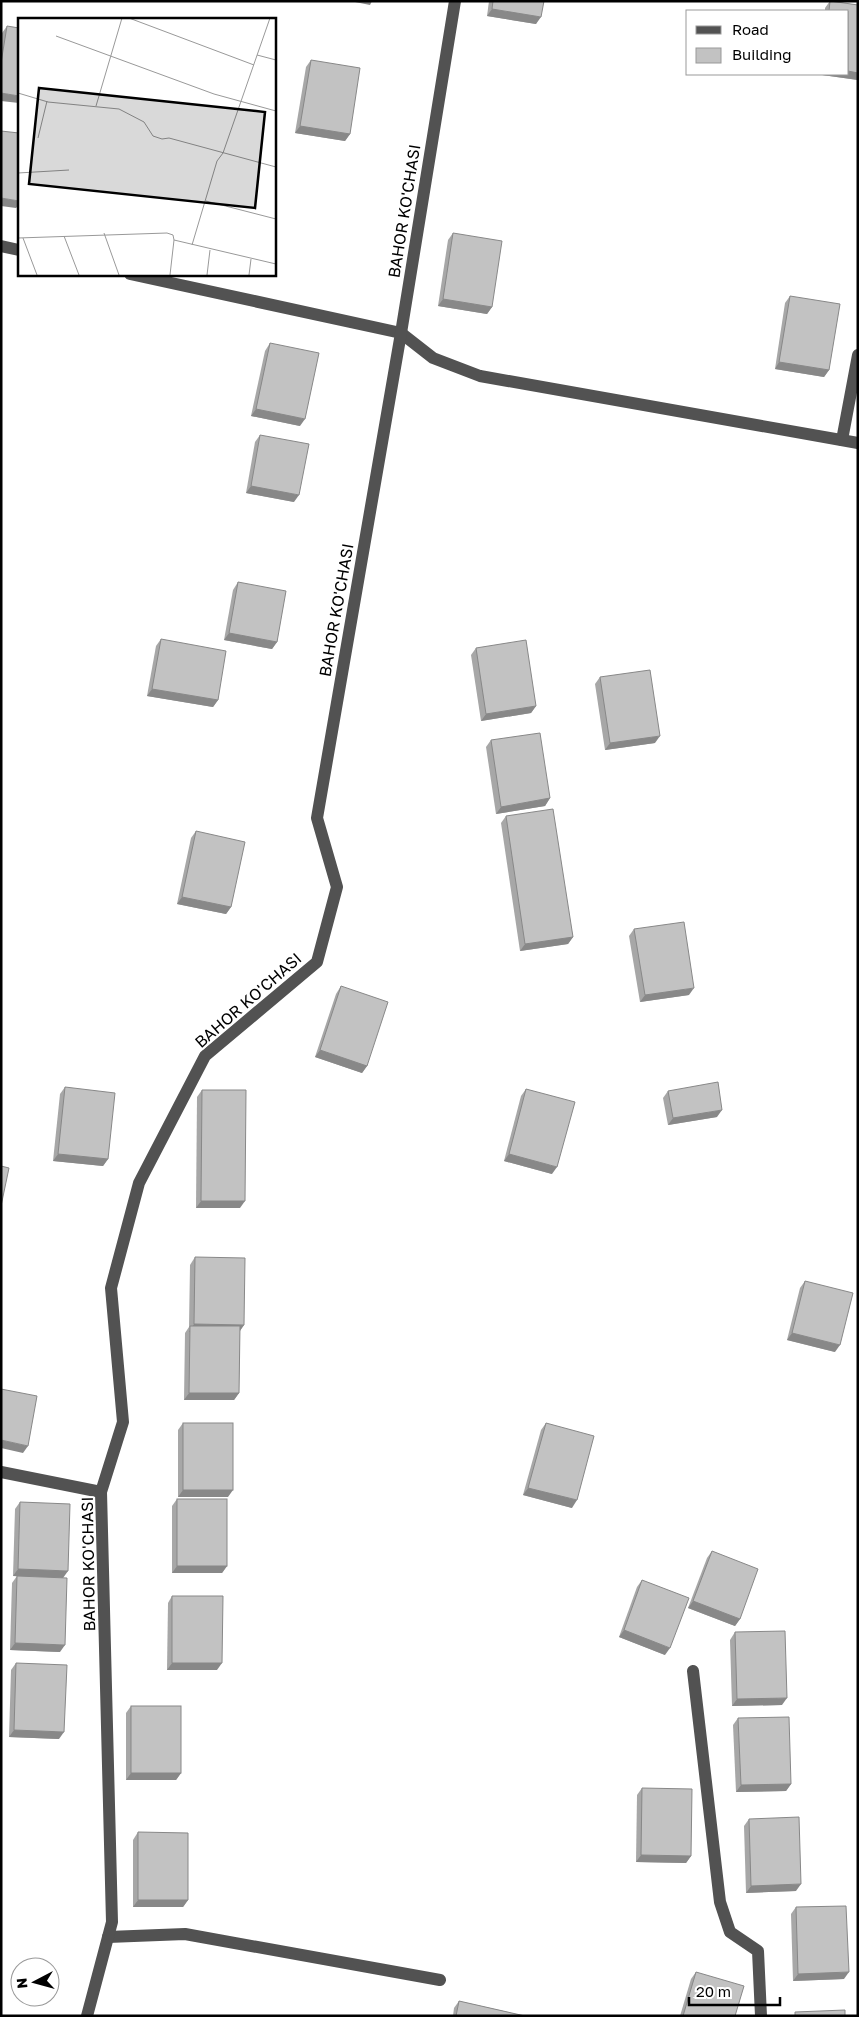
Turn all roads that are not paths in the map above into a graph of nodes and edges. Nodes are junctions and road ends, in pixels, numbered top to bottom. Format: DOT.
graph roads {
  1 [pos="455,1"];
  2 [pos="1,246"];
  3 [pos="18,250"];
  4 [pos="135,275"];
  5 [pos="401,333"];
  6 [pos="858,355"];
  7 [pos="842,440"];
  8 [pos="858,443"];
  9 [pos="1,1472"];
  10 [pos="101,1492"];
  11 [pos="693,1671"];
  12 [pos="108,1937"];
  13 [pos="440,1980"];
  14 [pos="87,2016"];
  15 [pos="761,2016"];
  1 -- 5 [label="street, BAHOR KO'CHASI"];
  2 -- 3 [label="street"];
  4 -- 5 [label="street"];
  5 -- 7 [label="street"];
  5 -- 10 [label="street, BAHOR KO'CHASI"];
  6 -- 7 [label="street"];
  7 -- 8 [label="street"];
  9 -- 10 [label="street"];
  10 -- 12 [label="street, BAHOR KO'CHASI"];
  11 -- 15 [label="street"];
  12 -- 13 [label="street"];
  12 -- 14 [label="street, BAHOR KO'CHASI"];
}
